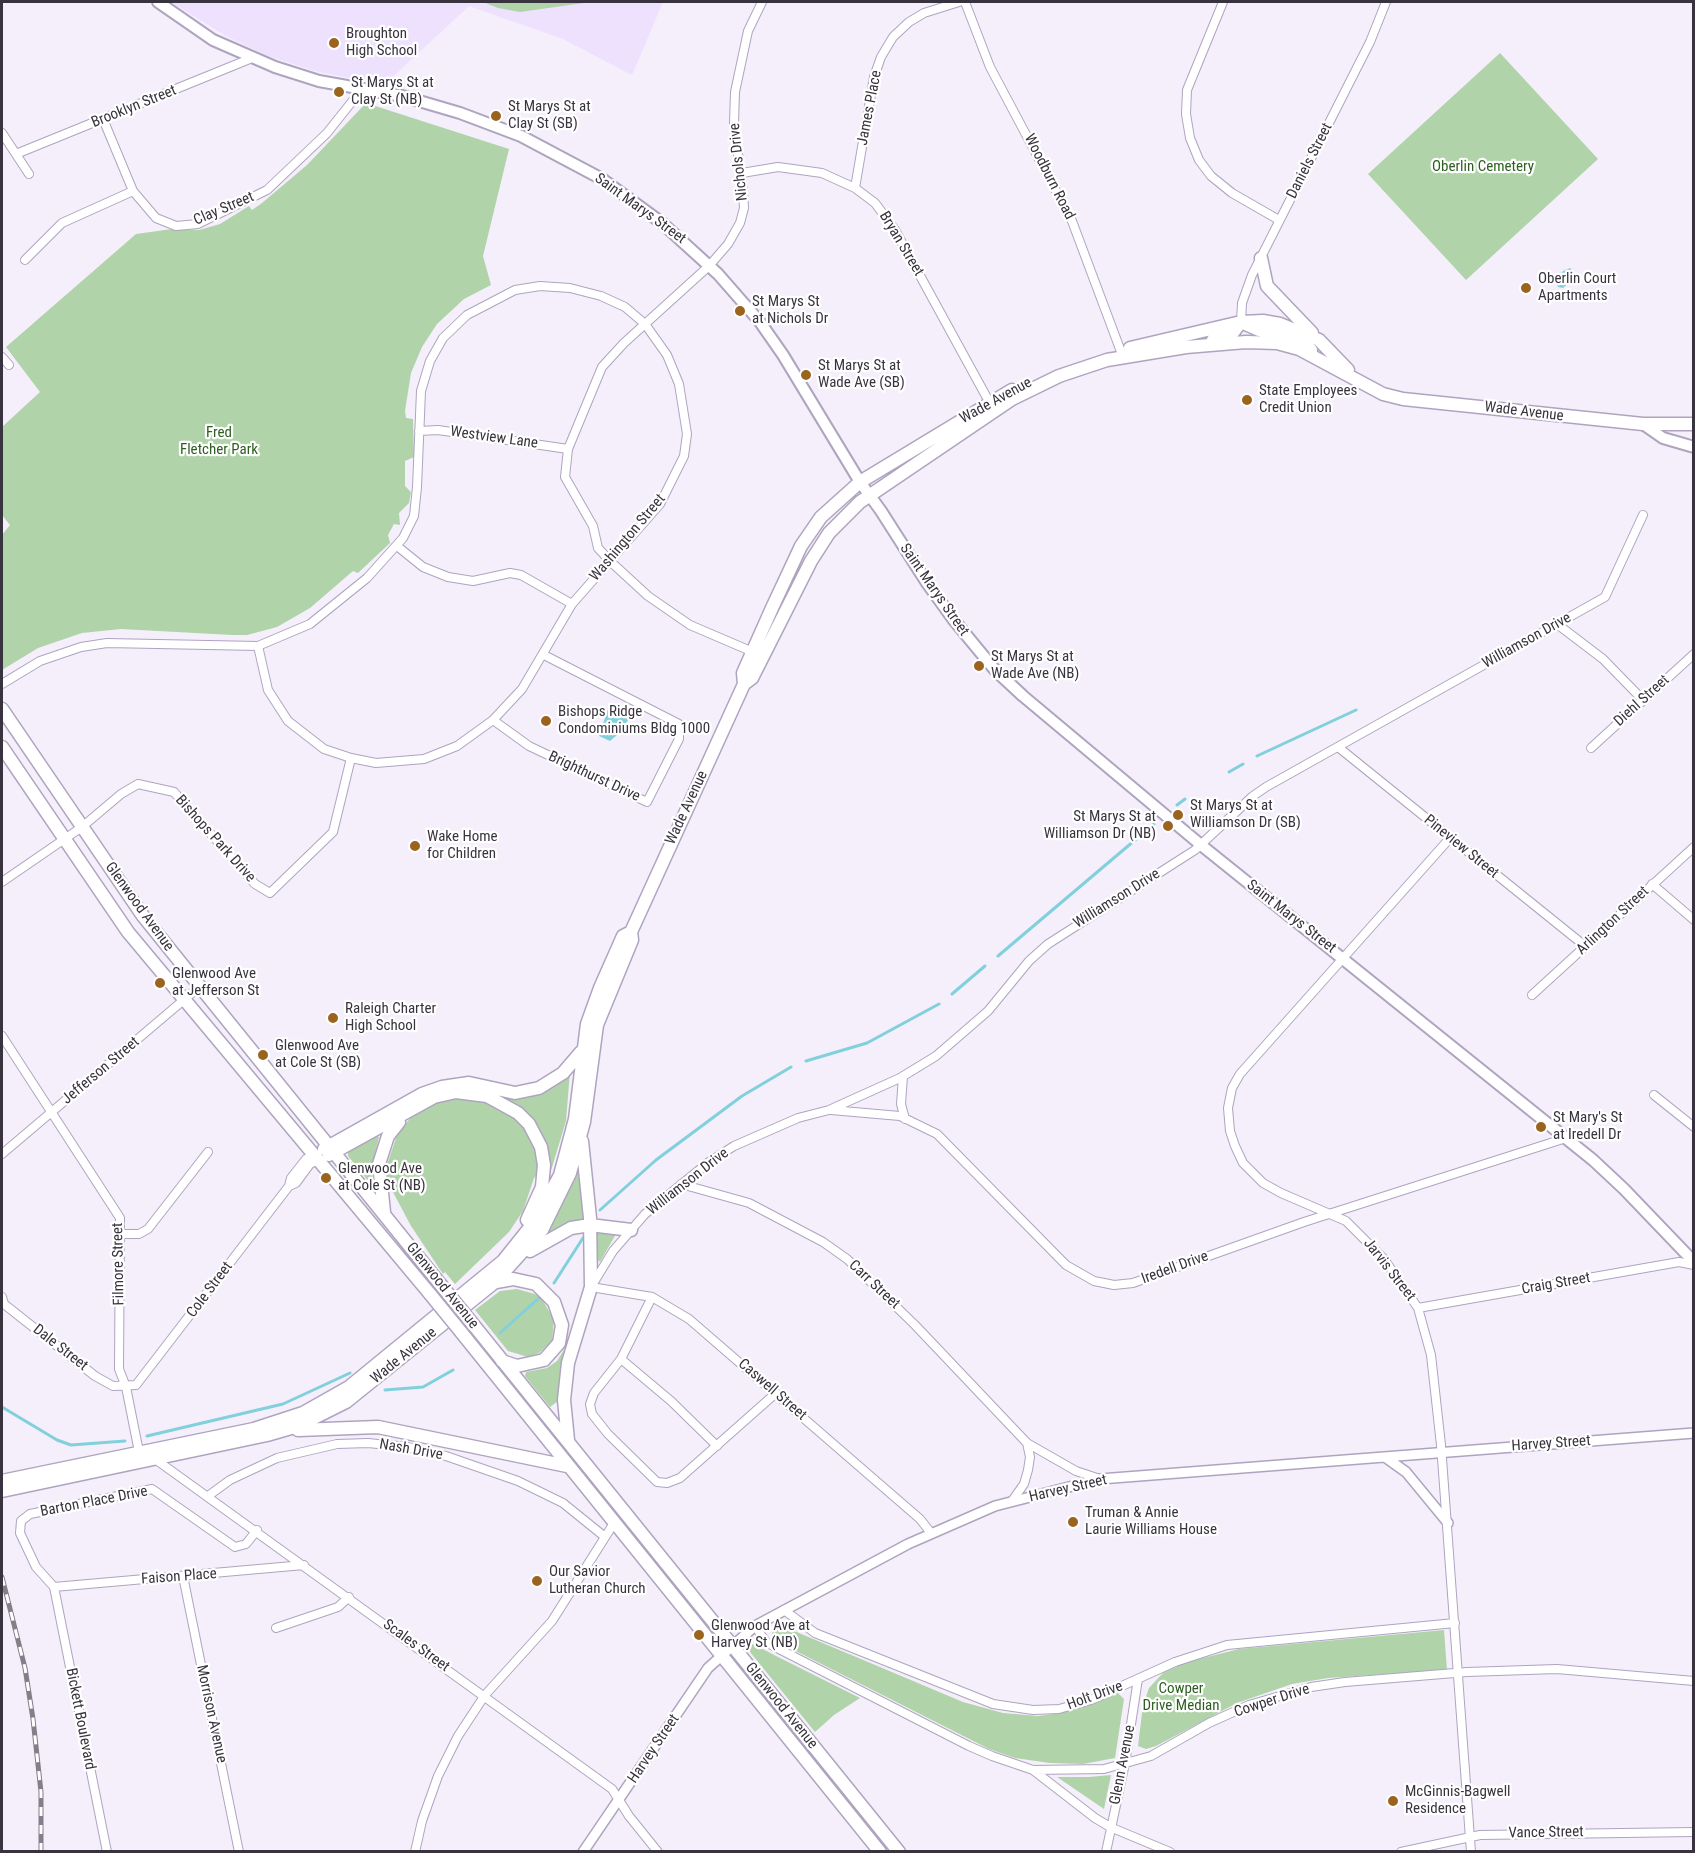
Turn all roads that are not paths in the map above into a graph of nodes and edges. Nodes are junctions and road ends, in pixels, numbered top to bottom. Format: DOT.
graph roads {
  1 [pos="159,2"];
  2 [pos="762,2"];
  3 [pos="960,2"];
  4 [pos="965,2"];
  5 [pos="1223,2"];
  6 [pos="1386,2"];
  7 [pos="252,58"];
  8 [pos="362,90"];
  9 [pos="103,119"];
  10 [pos="2,133"];
  11 [pos="16,154"];
  12 [pos="742,173"];
  13 [pos="29,174"];
  14 [pos="855,188"];
  15 [pos="133,190"];
  16 [pos="1280,220"];
  17 [pos="1261,258"];
  18 [pos="25,260"];
  19 [pos="709,266"];
  20 [pos="1241,322"];
  21 [pos="645,324"];
  22 [pos="1319,340"];
  23 [pos="1186,347"];
  24 [pos="1122,353"];
  25 [pos="2,357"];
  26 [pos="1321,358"];
  27 [pos="9,365"];
  28 [pos="1358,380"];
  29 [pos="991,407"];
  30 [pos="1643,424"];
  31 [pos="1694,424"];
  32 [pos="419,431"];
  33 [pos="1694,447"];
  34 [pos="568,449"];
  35 [pos="860,482"];
  36 [pos="869,495"];
  37 [pos="1643,515"];
  38 [pos="397,546"];
  39 [pos="611,562"];
  40 [pos="572,604"];
  41 [pos="1557,624"];
  42 [pos="258,646"];
  43 [pos="753,652"];
  44 [pos="1694,654"];
  45 [pos="544,655"];
  46 [pos="2,684"];
  47 [pos="744,684"];
  48 [pos="1643,700"];
  49 [pos="2,709"];
  50 [pos="494,720"];
  51 [pos="2,747"];
  52 [pos="1338,747"];
  53 [pos="1591,748"];
  54 [pos="351,758"];
  55 [pos="82,827"];
  56 [pos="64,838"];
  57 [pos="1450,838"];
  58 [pos="1201,845"];
  59 [pos="1694,847"];
  60 [pos="2,882"];
  61 [pos="1652,884"];
  62 [pos="1694,920"];
  63 [pos="630,932"];
  64 [pos="1585,946"];
  65 [pos="1343,957"];
  66 [pos="199,987"];
  67 [pos="1532,995"];
  68 [pos="184,1000"];
  69 [pos="2,1036"];
  70 [pos="582,1052"];
  71 [pos="903,1076"];
  72 [pos="1654,1095"];
  73 [pos="829,1110"];
  74 [pos="52,1112"];
  75 [pos="404,1116"];
  76 [pos="905,1119"];
  77 [pos="1694,1127"];
  78 [pos="581,1136"];
  79 [pos="1566,1138"];
  80 [pos="332,1150"];
  81 [pos="208,1152"];
  82 [pos="2,1154"];
  83 [pos="318,1156"];
  84 [pos="681,1184"];
  85 [pos="385,1214"];
  86 [pos="1333,1214"];
  87 [pos="590,1225"];
  88 [pos="631,1230"];
  89 [pos="121,1234"];
  90 [pos="525,1236"];
  91 [pos="521,1256"];
  92 [pos="1694,1263"];
  93 [pos="495,1282"];
  94 [pos="591,1287"];
  95 [pos="2,1297"];
  96 [pos="652,1297"];
  97 [pos="1418,1308"];
  98 [pos="554,1351"];
  99 [pos="621,1359"];
  100 [pos="502,1361"];
  101 [pos="126,1387"];
  102 [pos="776,1393"];
  103 [pos="564,1400"];
  104 [pos="546,1416"];
  105 [pos="534,1424"];
  106 [pos="282,1432"];
  107 [pos="1694,1433"];
  108 [pos="1027,1443"];
  109 [pos="571,1446"];
  110 [pos="717,1446"];
  111 [pos="139,1452"];
  112 [pos="1442,1452"];
  113 [pos="1385,1457"];
  114 [pos="155,1459"];
  115 [pos="567,1466"];
  116 [pos="1100,1479"];
  117 [pos="2,1481"];
  118 [pos="2,1491"];
  119 [pos="208,1496"];
  120 [pos="1012,1501"];
  121 [pos="614,1523"];
  122 [pos="1448,1523"];
  123 [pos="257,1530"];
  124 [pos="931,1533"];
  125 [pos="605,1537"];
  126 [pos="304,1565"];
  127 [pos="183,1576"];
  128 [pos="54,1587"];
  129 [pos="349,1597"];
  130 [pos="784,1610"];
  131 [pos="1455,1623"];
  132 [pos="755,1626"];
  133 [pos="276,1628"];
  134 [pos="732,1646"];
  135 [pos="721,1655"];
  136 [pos="1459,1673"];
  137 [pos="1138,1679"];
  138 [pos="1694,1681"];
  139 [pos="485,1695"];
  140 [pos="1125,1763"];
  141 [pos="1033,1770"];
  142 [pos="620,1798"];
  143 [pos="1110,1827"];
  144 [pos="1694,1832"];
  145 [pos="1470,1836"];
  146 [pos="107,1851"];
  147 [pos="239,1851"];
  148 [pos="414,1851"];
  149 [pos="583,1851"];
  150 [pos="658,1851"];
  151 [pos="880,1851"];
  152 [pos="899,1851"];
  153 [pos="1106,1851"];
  154 [pos="1170,1851"];
  155 [pos="1401,1851"];
  156 [pos="1472,1851"];
  1 -- 7 [label="main road, Saint Marys Street"];
  2 -- 12 [label="street, Nichols Drive"];
  3 -- 14 [label="street, James Place"];
  4 -- 24 [label="street, Woodburn Road"];
  5 -- 16 [label="street"];
  6 -- 16 [label="street, Daniels Street"];
  7 -- 8 [label="main road, Saint Marys Street"];
  7 -- 9 [label="street, Brooklyn Street"];
  8 -- 15 [label="street, Clay Street"];
  8 -- 19 [label="main road, Saint Marys Street"];
  9 -- 11 [label="street, Brooklyn Street"];
  9 -- 15 [label="street, Clay Street"];
  10 -- 11 [label="street"];
  11 -- 13 [label="street"];
  12 -- 14 [label="street, Bryan Street"];
  12 -- 19 [label="street, Nichols Drive"];
  14 -- 29 [label="street, Bryan Street"];
  15 -- 18 [label="street"];
  16 -- 17 [label="street, Daniels Street"];
  17 -- 20 [label="street, Daniels Street"];
  17 -- 22 [label="main road"];
  19 -- 21 [label="street, Nichols Drive"];
  19 -- 35 [label="main road, Saint Marys Street"];
  20 -- 22 [label="main road, Wade Avenue"];
  20 -- 23 [label="main road"];
  20 -- 24 [label="main road, Wade Avenue"];
  20 -- 26 [label="main road"];
  21 -- 32 [label="street, Washington Street"];
  21 -- 34 [label="street, Nichols Drive"];
  21 -- 39 [label="street, Washington Street"];
  22 -- 28 [label="main road, Wade Avenue"];
  23 -- 24 [label="main road, Wade Avenue"];
  23 -- 26 [label="main road, Wade Avenue"];
  24 -- 29 [label="main road, Wade Avenue"];
  25 -- 27 [label="street"];
  26 -- 28 [label="main road, Wade Avenue"];
  28 -- 30 [label="main road, Wade Avenue"];
  29 -- 35 [label="main road, Wade Avenue"];
  29 -- 36 [label="main road, Wade Avenue"];
  30 -- 31 [label="main road, Wade Avenue"];
  30 -- 33 [label="main road"];
  32 -- 34 [label="street, Westview Lane"];
  32 -- 38 [label="street, Washington Street"];
  34 -- 39 [label="street, Nichols Drive"];
  35 -- 36 [label="main road, Saint Marys Street"];
  35 -- 43 [label="main road, Wade Avenue"];
  36 -- 47 [label="main road, Wade Avenue"];
  36 -- 58 [label="main road, Saint Marys Street"];
  37 -- 41 [label="street, Williamson Drive"];
  38 -- 40 [label="street"];
  38 -- 42 [label="street, Washington Street"];
  39 -- 40 [label="street, Washington Street"];
  39 -- 43 [label="street, Nichols Drive"];
  40 -- 45 [label="street, Washington Street"];
  41 -- 48 [label="street"];
  41 -- 52 [label="street, Williamson Drive"];
  42 -- 46 [label="street, Washington Street"];
  42 -- 54 [label="street, Washington Street"];
  43 -- 47 [label="main road, Wade Avenue"];
  44 -- 48 [label="street, Diehl Street"];
  45 -- 50 [label="street, Washington Street"];
  45 -- 50 [label="street, Brighthurst Drive"];
  47 -- 63 [label="main road, Wade Avenue"];
  48 -- 53 [label="street, Diehl Street"];
  49 -- 55 [label="main road, Glenwood Avenue"];
  50 -- 54 [label="street, Washington Street"];
  51 -- 56 [label="main road, Glenwood Avenue"];
  52 -- 57 [label="street, Pineview Street"];
  52 -- 58 [label="street, Williamson Drive"];
  54 -- 55 [label="street, Bishops Park Drive"];
  55 -- 56 [label="street"];
  55 -- 66 [label="main road, Glenwood Avenue"];
  56 -- 60 [label="street"];
  56 -- 68 [label="main road, Glenwood Avenue"];
  57 -- 64 [label="street, Pineview Street"];
  57 -- 65 [label="street, Jarvis Street"];
  58 -- 65 [label="main road, Saint Marys Street"];
  58 -- 71 [label="street, Williamson Drive"];
  59 -- 61 [label="street, Arlington Street"];
  61 -- 62 [label="street"];
  61 -- 64 [label="street, Arlington Street"];
  63 -- 70 [label="main road, Wade Avenue"];
  63 -- 78 [label="main road, Wade Avenue"];
  64 -- 67 [label="street, Arlington Street"];
  65 -- 79 [label="main road, Saint Marys Street"];
  65 -- 86 [label="street, Jarvis Street"];
  66 -- 68 [label="street, Jefferson Street"];
  66 -- 80 [label="main road, Glenwood Avenue"];
  68 -- 74 [label="street, Jefferson Street"];
  68 -- 83 [label="main road, Glenwood Avenue"];
  69 -- 74 [label="street, Filmore Street"];
  70 -- 80 [label="main road"];
  70 -- 90 [label="main road, Wade Avenue"];
  71 -- 73 [label="street, Williamson Drive"];
  71 -- 76 [label="street"];
  72 -- 77 [label="street"];
  73 -- 76 [label="street, Iredell Drive"];
  73 -- 84 [label="street, Williamson Drive"];
  74 -- 82 [label="street, Jefferson Street"];
  74 -- 89 [label="street, Filmore Street"];
  75 -- 80 [label="main road"];
  75 -- 85 [label="main road"];
  75 -- 90 [label="main road"];
  76 -- 86 [label="street, Iredell Drive"];
  78 -- 87 [label="main road"];
  78 -- 91 [label="main road, Wade Avenue"];
  79 -- 86 [label="street, Iredell Drive"];
  79 -- 92 [label="main road, Saint Marys Street"];
  80 -- 83 [label="main road"];
  80 -- 85 [label="main road, Glenwood Avenue"];
  81 -- 89 [label="street"];
  83 -- 101 [label="street, Cole Street"];
  83 -- 105 [label="main road, Glenwood Avenue, bridge"];
  84 -- 88 [label="street, Williamson Drive"];
  84 -- 108 [label="street, Carr Street"];
  85 -- 100 [label="main road, Glenwood Avenue, bridge"];
  86 -- 97 [label="street, Jarvis Street"];
  87 -- 88 [label="main road"];
  87 -- 91 [label="main road"];
  87 -- 94 [label="main road"];
  88 -- 94 [label="street, Williamson Drive"];
  89 -- 101 [label="street, Filmore Street"];
  90 -- 111 [label="main road, Wade Avenue"];
  91 -- 93 [label="main road, Wade Avenue"];
  92 -- 97 [label="street, Craig Street"];
  93 -- 98 [label="main road"];
  93 -- 106 [label="main road, Wade Avenue"];
  94 -- 96 [label="street, Caswell Street"];
  94 -- 98 [label="main road"];
  94 -- 103 [label="main road"];
  95 -- 101 [label="street, Dale Street"];
  96 -- 99 [label="street"];
  96 -- 102 [label="street, Caswell Street"];
  97 -- 112 [label="street, Jarvis Street"];
  98 -- 100 [label="main road"];
  99 -- 110 [label="street"];
  99 -- 110 [label="street"];
  100 -- 104 [label="main road, Glenwood Avenue"];
  101 -- 111 [label="street, Filmore Street"];
  102 -- 110 [label="street"];
  102 -- 124 [label="street, Caswell Street"];
  103 -- 104 [label="main road"];
  103 -- 109 [label="main road"];
  104 -- 105 [label="main road"];
  104 -- 109 [label="main road, Glenwood Avenue"];
  105 -- 115 [label="main road, Glenwood Avenue"];
  106 -- 114 [label="main road, Wade Avenue"];
  106 -- 115 [label="main road"];
  107 -- 112 [label="street, Harvey Street"];
  108 -- 116 [label="street, Carr Street"];
  108 -- 120 [label="street"];
  109 -- 134 [label="main road, Glenwood Avenue"];
  111 -- 117 [label="main road, Wade Avenue"];
  112 -- 113 [label="street, Harvey Street"];
  112 -- 122 [label="street, Jarvis Street"];
  113 -- 116 [label="street, Harvey Street"];
  113 -- 122 [label="street"];
  114 -- 118 [label="main road, Wade Avenue"];
  114 -- 119 [label="street, Scales Street"];
  115 -- 121 [label="main road, Glenwood Avenue"];
  116 -- 120 [label="street, Harvey Street"];
  119 -- 123 [label="street, Scales Street"];
  119 -- 125 [label="street, Nash Drive"];
  120 -- 124 [label="street, Harvey Street"];
  121 -- 125 [label="street"];
  121 -- 135 [label="main road, Glenwood Avenue"];
  122 -- 131 [label="street, Jarvis Street"];
  123 -- 126 [label="street, Scales Street"];
  123 -- 128 [label="street, Barton Place Drive"];
  124 -- 130 [label="street, Harvey Street"];
  125 -- 139 [label="street"];
  126 -- 127 [label="street, Faison Place"];
  126 -- 129 [label="street, Scales Street"];
  127 -- 128 [label="street, Faison Place"];
  127 -- 147 [label="street, Morrison Avenue"];
  128 -- 146 [label="street, Bickett Boulevard"];
  129 -- 133 [label="street"];
  129 -- 139 [label="street, Scales Street"];
  130 -- 132 [label="street, Harvey Street"];
  130 -- 137 [label="street, Holt Drive"];
  131 -- 136 [label="street, Jarvis Street"];
  131 -- 137 [label="street, Holt Drive"];
  132 -- 134 [label="street, Harvey Street"];
  132 -- 141 [label="street, Cowper Drive"];
  134 -- 135 [label="street, Harvey Street"];
  134 -- 152 [label="main road, Glenwood Avenue"];
  135 -- 142 [label="street, Harvey Street"];
  135 -- 151 [label="main road, Glenwood Avenue"];
  136 -- 138 [label="street, Cowper Drive"];
  136 -- 140 [label="street, Cowper Drive"];
  136 -- 145 [label="street, Jarvis Street"];
  137 -- 140 [label="street, Glenn Avenue"];
  139 -- 142 [label="street, Scales Street"];
  139 -- 148 [label="street"];
  140 -- 141 [label="street, Cowper Drive"];
  140 -- 143 [label="street, Glenn Avenue"];
  141 -- 143 [label="street"];
  142 -- 149 [label="street, Harvey Street"];
  142 -- 150 [label="street, Scales Street"];
  143 -- 153 [label="street, Glenn Avenue"];
  143 -- 154 [label="street"];
  144 -- 145 [label="street, Vance Street"];
  145 -- 155 [label="street, Vance Street"];
  145 -- 156 [label="street, Jarvis Street"];
}
